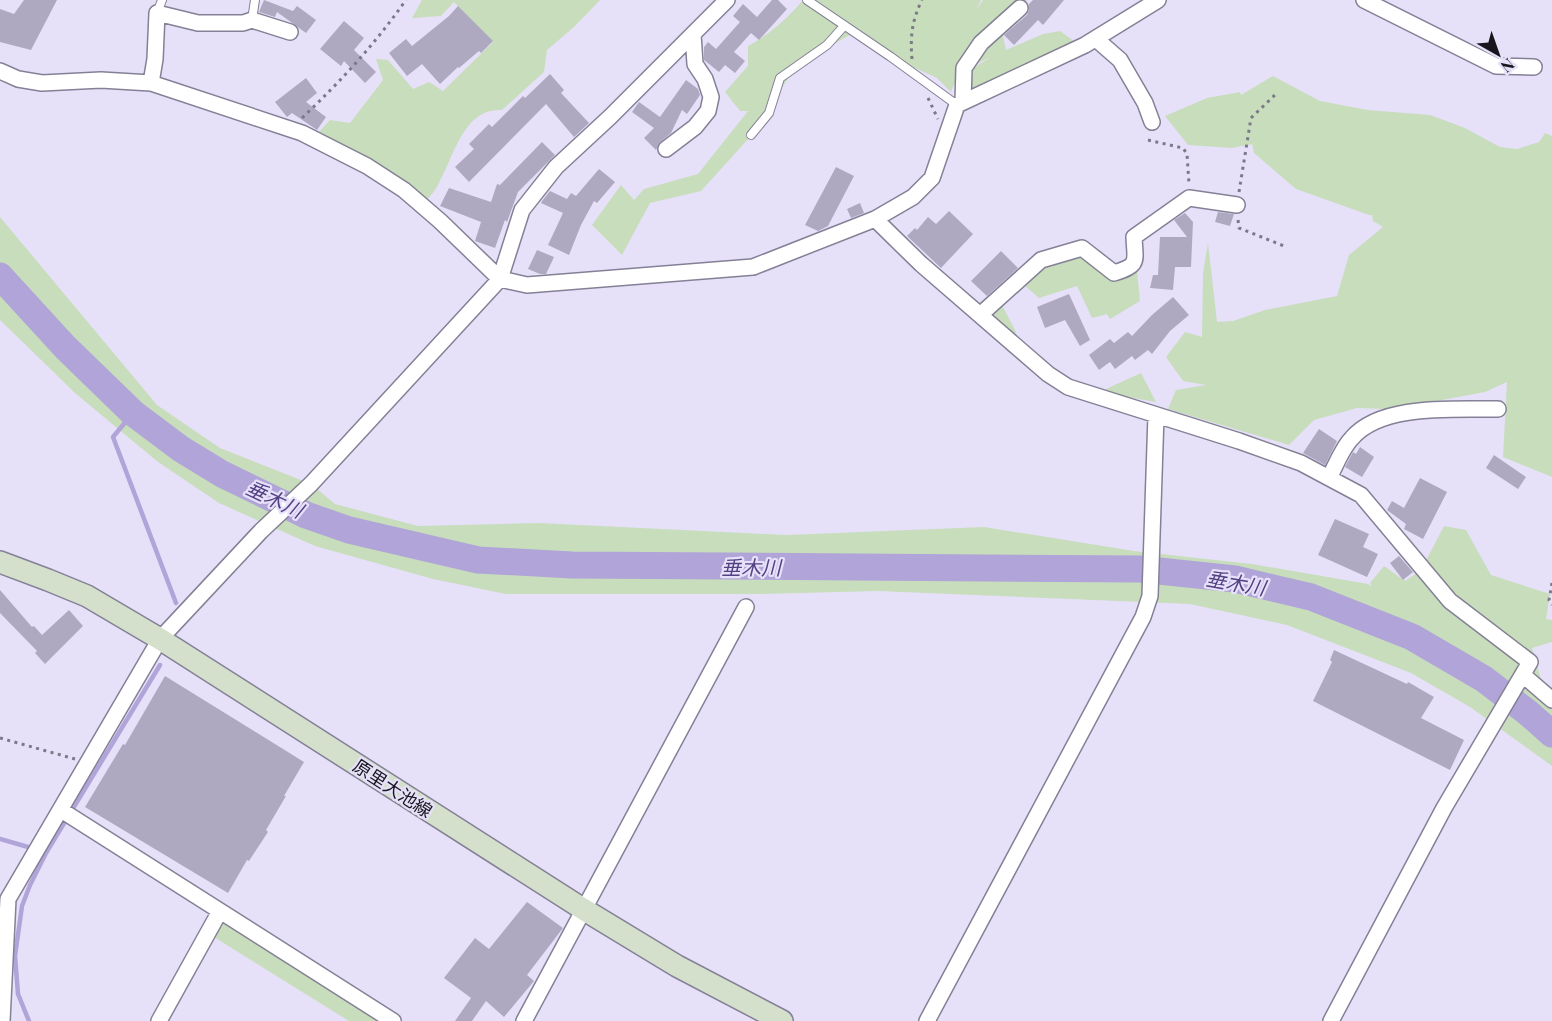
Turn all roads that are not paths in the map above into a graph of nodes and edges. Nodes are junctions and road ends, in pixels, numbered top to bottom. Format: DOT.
graph roads {
  1 [pos="255,0"];
  2 [pos="727,0"];
  3 [pos="807,0"];
  4 [pos="1158,0"];
  5 [pos="1364,0"];
  6 [pos="159,7"];
  7 [pos="1020,8"];
  8 [pos="252,20"];
  9 [pos="844,26"];
  10 [pos="290,32"];
  11 [pos="693,34"];
  12 [pos="1096,39"];
  13 [pos="1534,67"];
  14 [pos="0,70"];
  15 [pos="151,83"];
  16 [pos="960,104"];
  17 [pos="1152,122"];
  18 [pos="751,135"];
  19 [pos="666,149"];
  20 [pos="1237,205"];
  21 [pos="875,219"];
  22 [pos="500,279"];
  23 [pos="980,315"];
  24 [pos="1498,409"];
  25 [pos="1156,415"];
  26 [pos="1329,478"];
  27 [pos="0,562"];
  28 [pos="746,607"];
  29 [pos="160,639"];
  30 [pos="1522,675"];
  31 [pos="1552,700"];
  32 [pos="61,810"];
  33 [pos="4,898"];
  34 [pos="583,909"];
  35 [pos="220,911"];
  36 [pos="2,1021"];
  37 [pos="159,1021"];
  38 [pos="393,1021"];
  39 [pos="524,1021"];
  40 [pos="782,1021"];
  41 [pos="927,1021"];
  42 [pos="1331,1021"];
  1 -- 8 [label="lane"];
  2 -- 11 [label="street"];
  3 -- 9 [label="lane"];
  4 -- 12 [label="street"];
  5 -- 13 [label="street"];
  6 -- 8 [label="street"];
  6 -- 15 [label="street"];
  7 -- 16 [label="street"];
  8 -- 10 [label="street"];
  9 -- 16 [label="lane"];
  9 -- 18 [label="lane"];
  11 -- 19 [label="street"];
  11 -- 22 [label="street"];
  12 -- 16 [label="street"];
  12 -- 17 [label="street"];
  14 -- 15 [label="street"];
  15 -- 22 [label="street"];
  16 -- 21 [label="street"];
  20 -- 23 [label="street"];
  21 -- 22 [label="street"];
  21 -- 23 [label="street"];
  22 -- 29 [label="street"];
  23 -- 25 [label="street"];
  24 -- 26 [label="street"];
  25 -- 26 [label="street"];
  25 -- 41 [label="street"];
  26 -- 30 [label="street"];
  27 -- 29 [label="main road, 原里大池線"];
  28 -- 34 [label="street"];
  29 -- 32 [label="street"];
  29 -- 34 [label="main road, 原里大池線"];
  30 -- 31 [label="street"];
  30 -- 42 [label="street"];
  32 -- 33 [label="street"];
  32 -- 35 [label="street"];
  33 -- 36 [label="street"];
  34 -- 39 [label="street"];
  34 -- 40 [label="main road, 原里大池線"];
  35 -- 37 [label="street"];
  35 -- 38 [label="street"];
}
